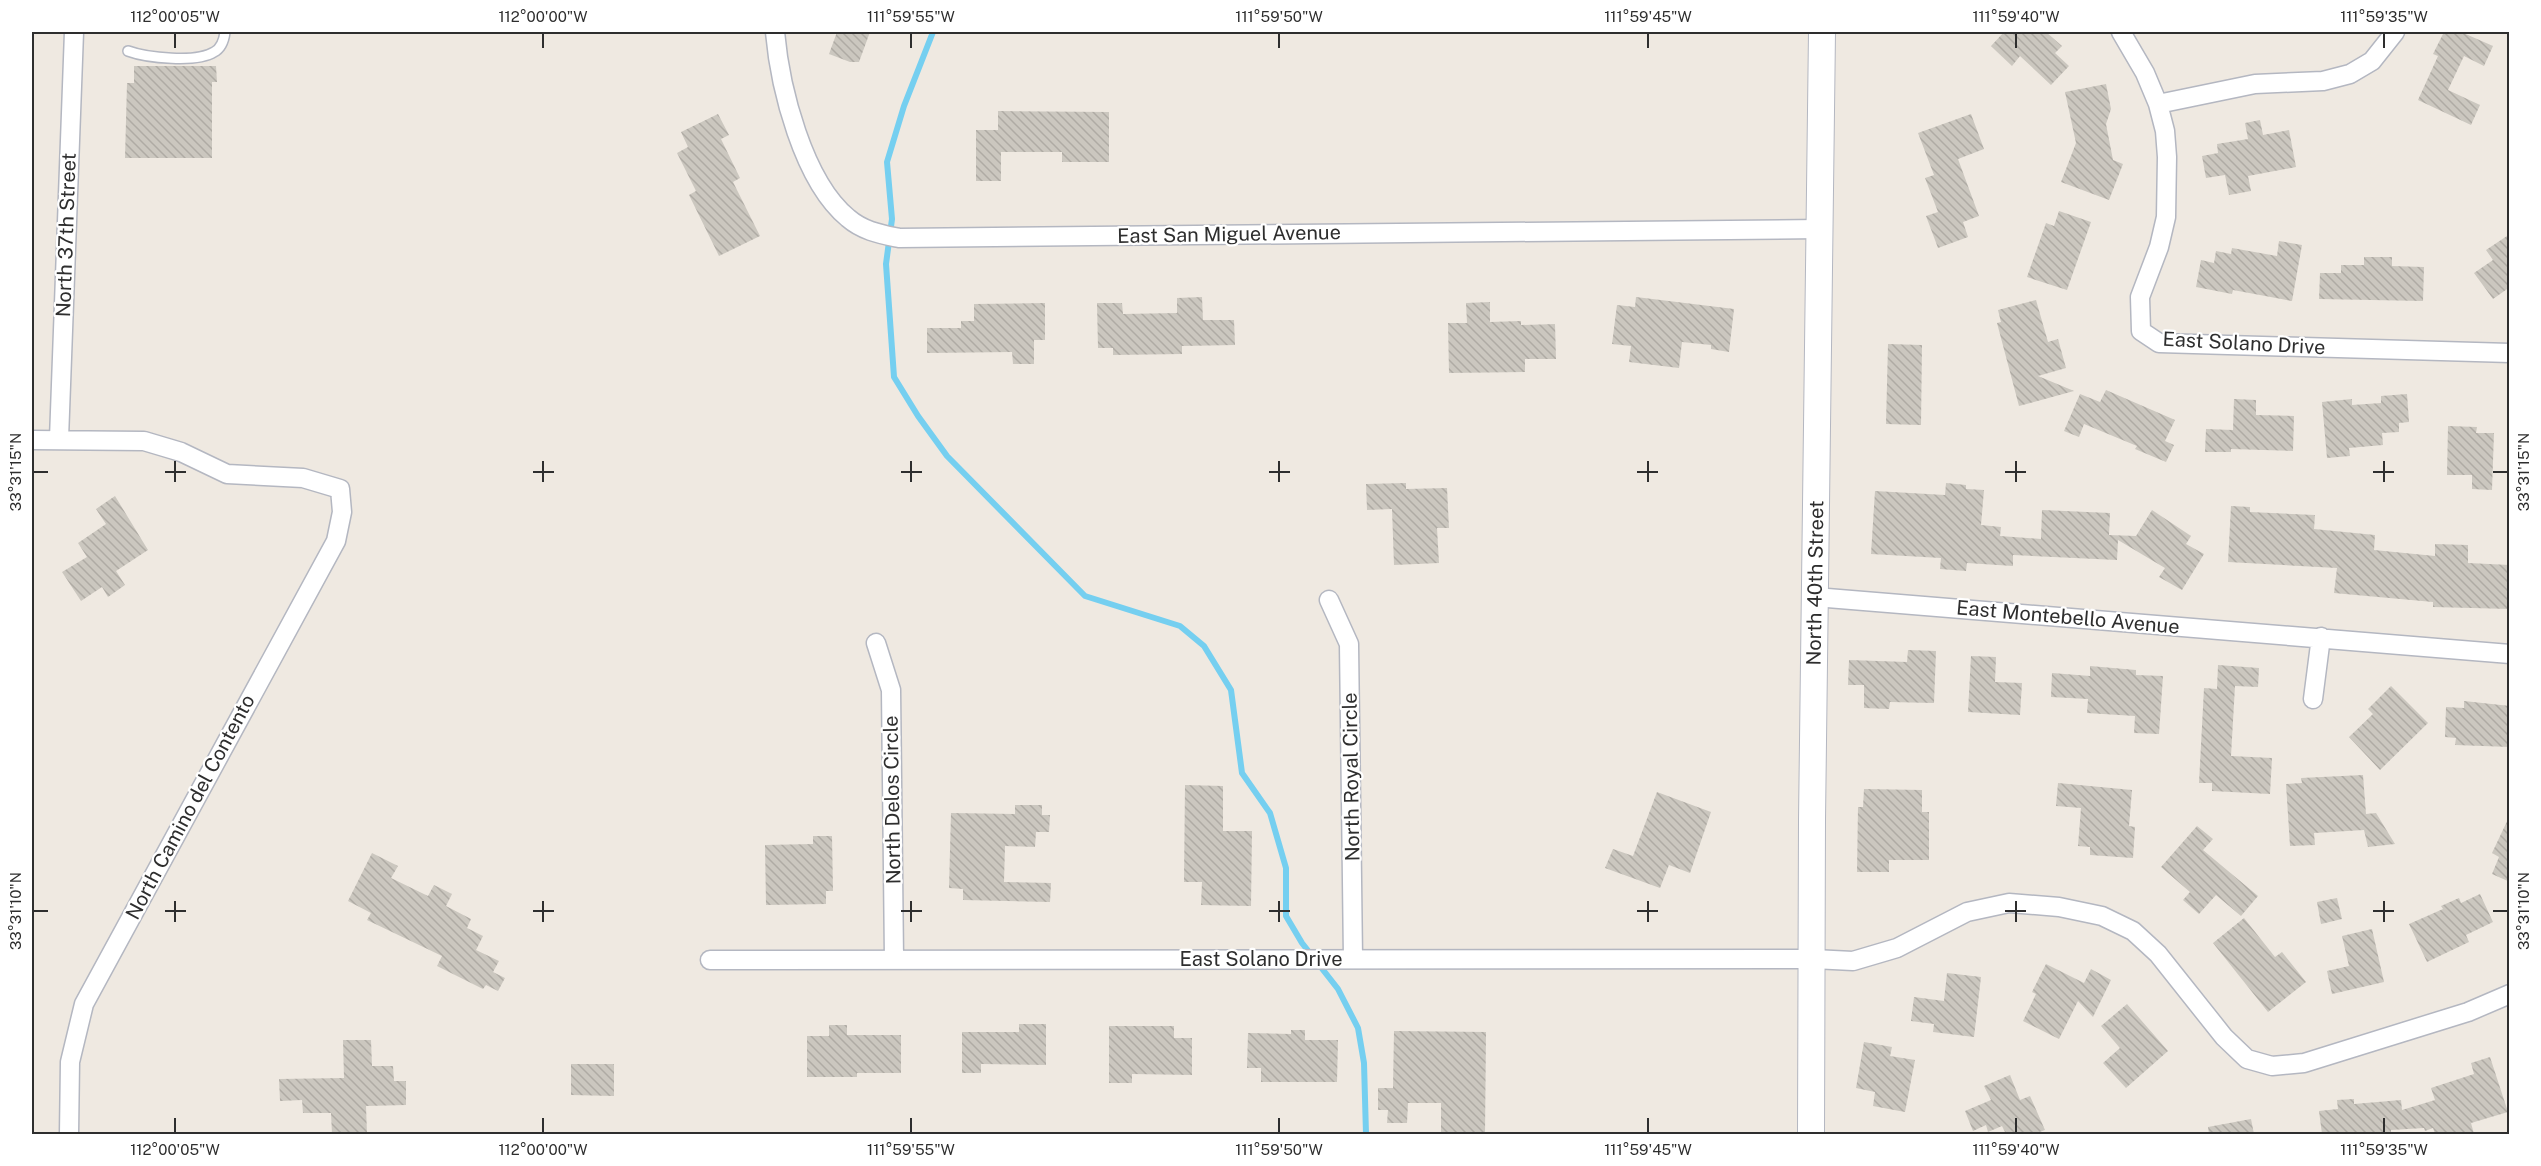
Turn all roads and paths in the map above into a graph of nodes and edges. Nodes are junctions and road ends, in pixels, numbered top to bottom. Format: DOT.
graph roads {
  1 [pos="74,32"];
  2 [pos="225,32"];
  3 [pos="775,32"];
  4 [pos="1822,32"];
  5 [pos="2121,32"];
  6 [pos="2395,32"];
  7 [pos="129,51"];
  8 [pos="2158,104"];
  9 [pos="1820,229"];
  10 [pos="2510,353"];
  11 [pos="58,439"];
  12 [pos="32,440"];
  13 [pos="1815,597"];
  14 [pos="1329,600"];
  15 [pos="2321,637"];
  16 [pos="876,643"];
  17 [pos="2510,654"];
  18 [pos="2313,699"];
  19 [pos="894,959"];
  20 [pos="1353,959"];
  21 [pos="1813,959"];
  22 [pos="710,960"];
  23 [pos="2510,994"];
  24 [pos="69,1134"];
  25 [pos="1811,1134"];
  1 -- 11 [label="street, North 37th Street"];
  2 -- 7 [label="lane"];
  3 -- 9 [label="street, East San Miguel Avenue"];
  4 -- 9 [label="street, North 40th Street"];
  5 -- 8 [label="street"];
  6 -- 8 [label="street"];
  8 -- 10 [label="street, East Solano Drive"];
  9 -- 13 [label="street, North 40th Street"];
  11 -- 12 [label="street"];
  11 -- 24 [label="street, North Camino del Contento"];
  13 -- 15 [label="street, East Montebello Avenue"];
  13 -- 21 [label="street, North 40th Street"];
  14 -- 20 [label="street, North Royal Circle"];
  15 -- 17 [label="street, East Montebello Avenue"];
  15 -- 18 [label="street"];
  16 -- 19 [label="street, North Delos Circle"];
  19 -- 20 [label="street, East Solano Drive"];
  19 -- 22 [label="street, East Solano Drive"];
  20 -- 21 [label="street, East Solano Drive"];
  21 -- 23 [label="street"];
  21 -- 25 [label="street, North 40th Street"];
}
